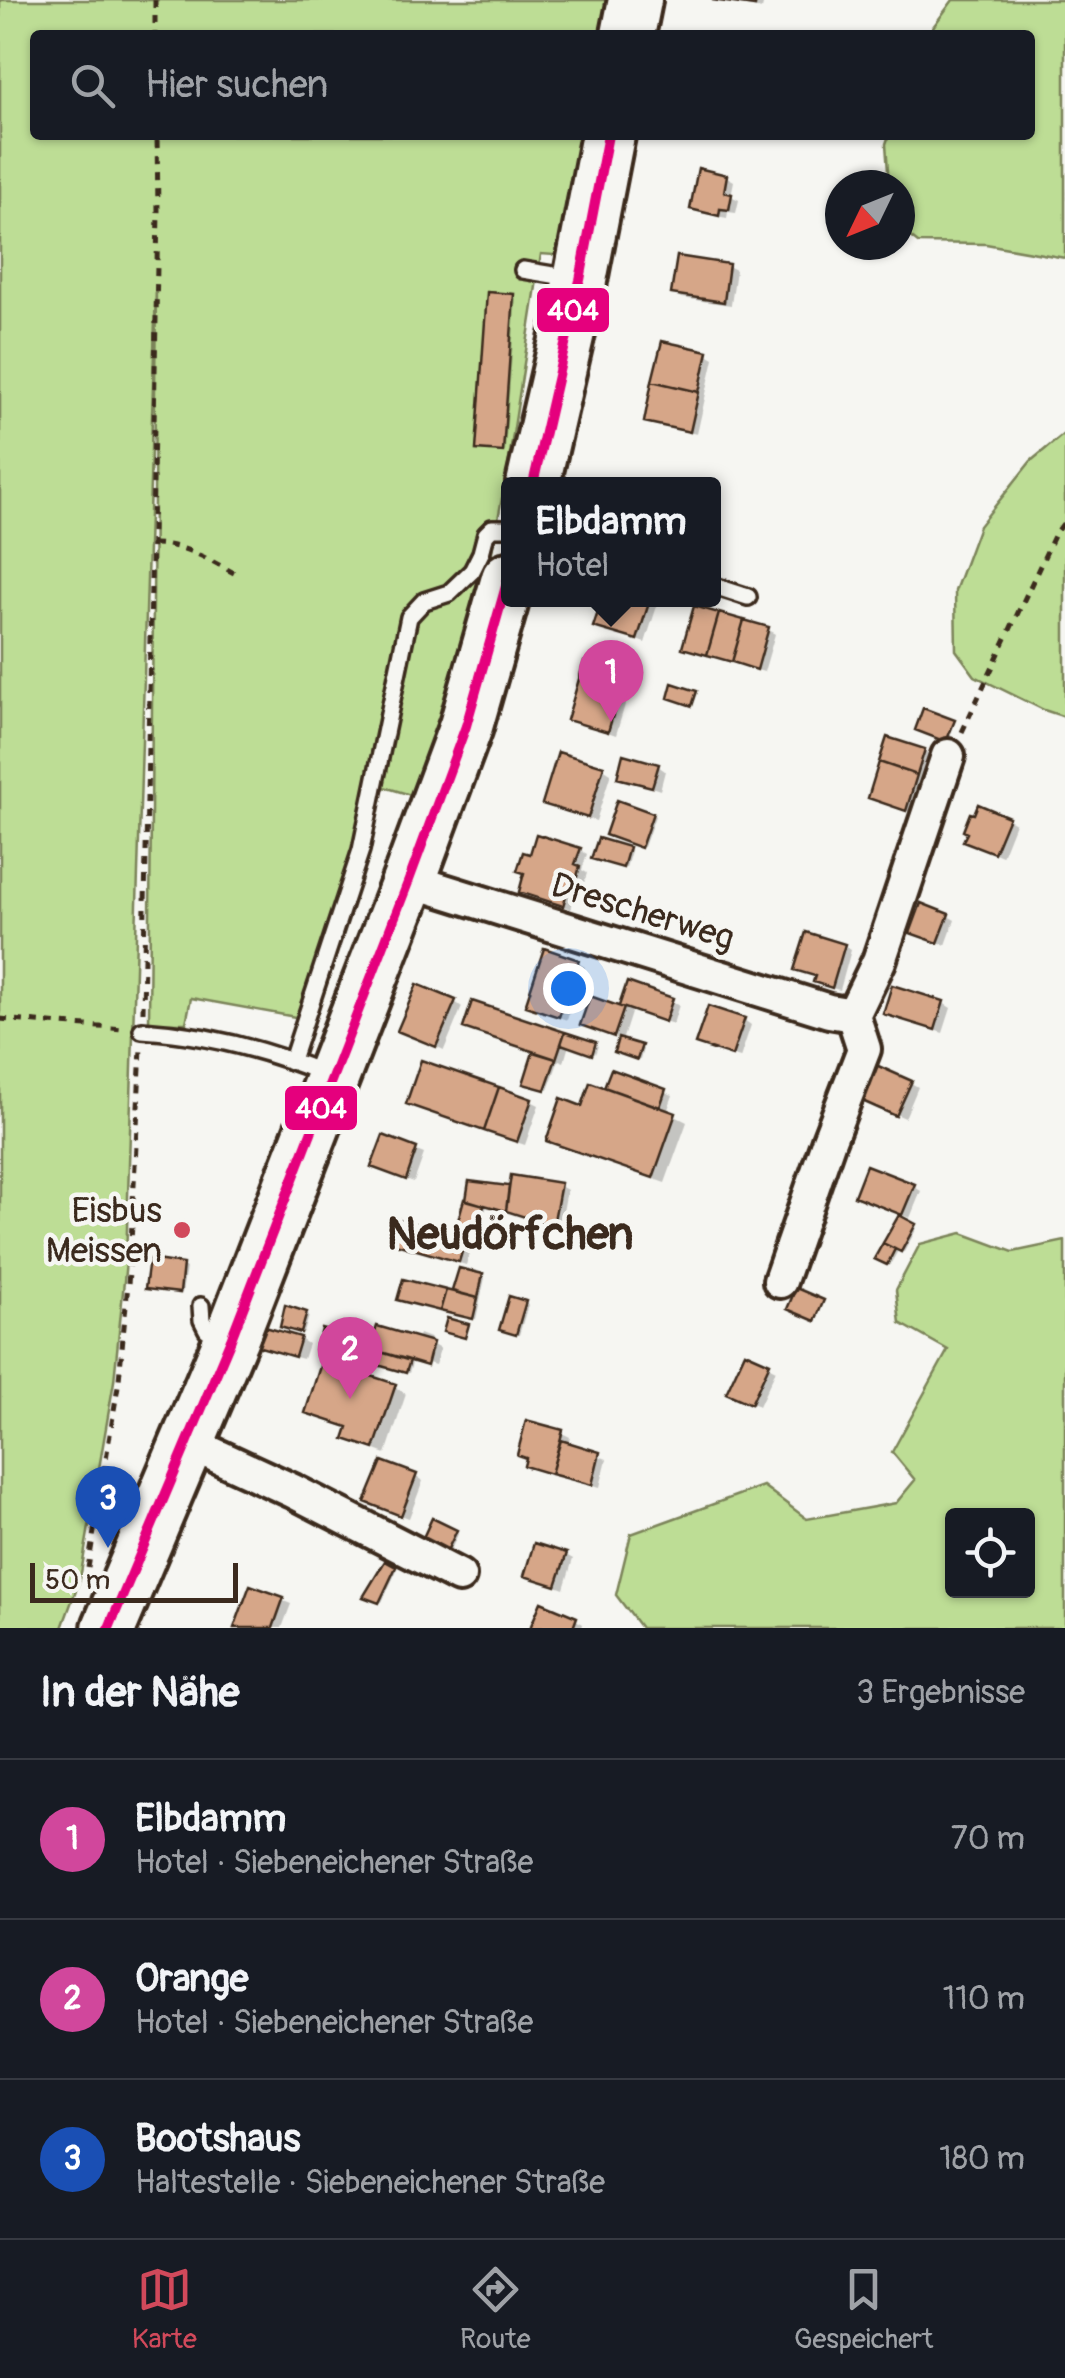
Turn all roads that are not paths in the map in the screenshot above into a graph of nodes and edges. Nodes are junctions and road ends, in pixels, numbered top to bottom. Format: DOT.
graph roads {
  1 [pos="635,0"];
  2 [pos="629,30"];
  3 [pos="607,140"];
  4 [pos="523,270"];
  5 [pos="580,280"];
  6 [pos="535,477"];
  7 [pos="501,528"];
  8 [pos="721,588"];
  9 [pos="748,596"];
  10 [pos="501,604"];
  11 [pos="948,756"];
  12 [pos="409,880"];
  13 [pos="854,1014"];
  14 [pos="142,1030"];
  15 [pos="313,1069"];
  16 [pos="780,1281"];
  17 [pos="189,1442"];
  18 [pos="459,1576"];
  19 [pos="109,1628"];
  1 -- 2 [label="main road"];
  3 -- 5 [label="main road"];
  4 -- 5 [label="lane"];
  5 -- 6 [label="main road"];
  7 -- 15 [label="lane"];
  8 -- 9 [label="lane"];
  10 -- 12 [label="main road"];
  11 -- 13 [label="street"];
  12 -- 13 [label="street, Drescherweg"];
  12 -- 15 [label="main road"];
  13 -- 16 [label="street"];
  14 -- 15 [label="lane"];
  15 -- 17 [label="main road"];
  17 -- 18 [label="street"];
  17 -- 19 [label="main road"];
}
